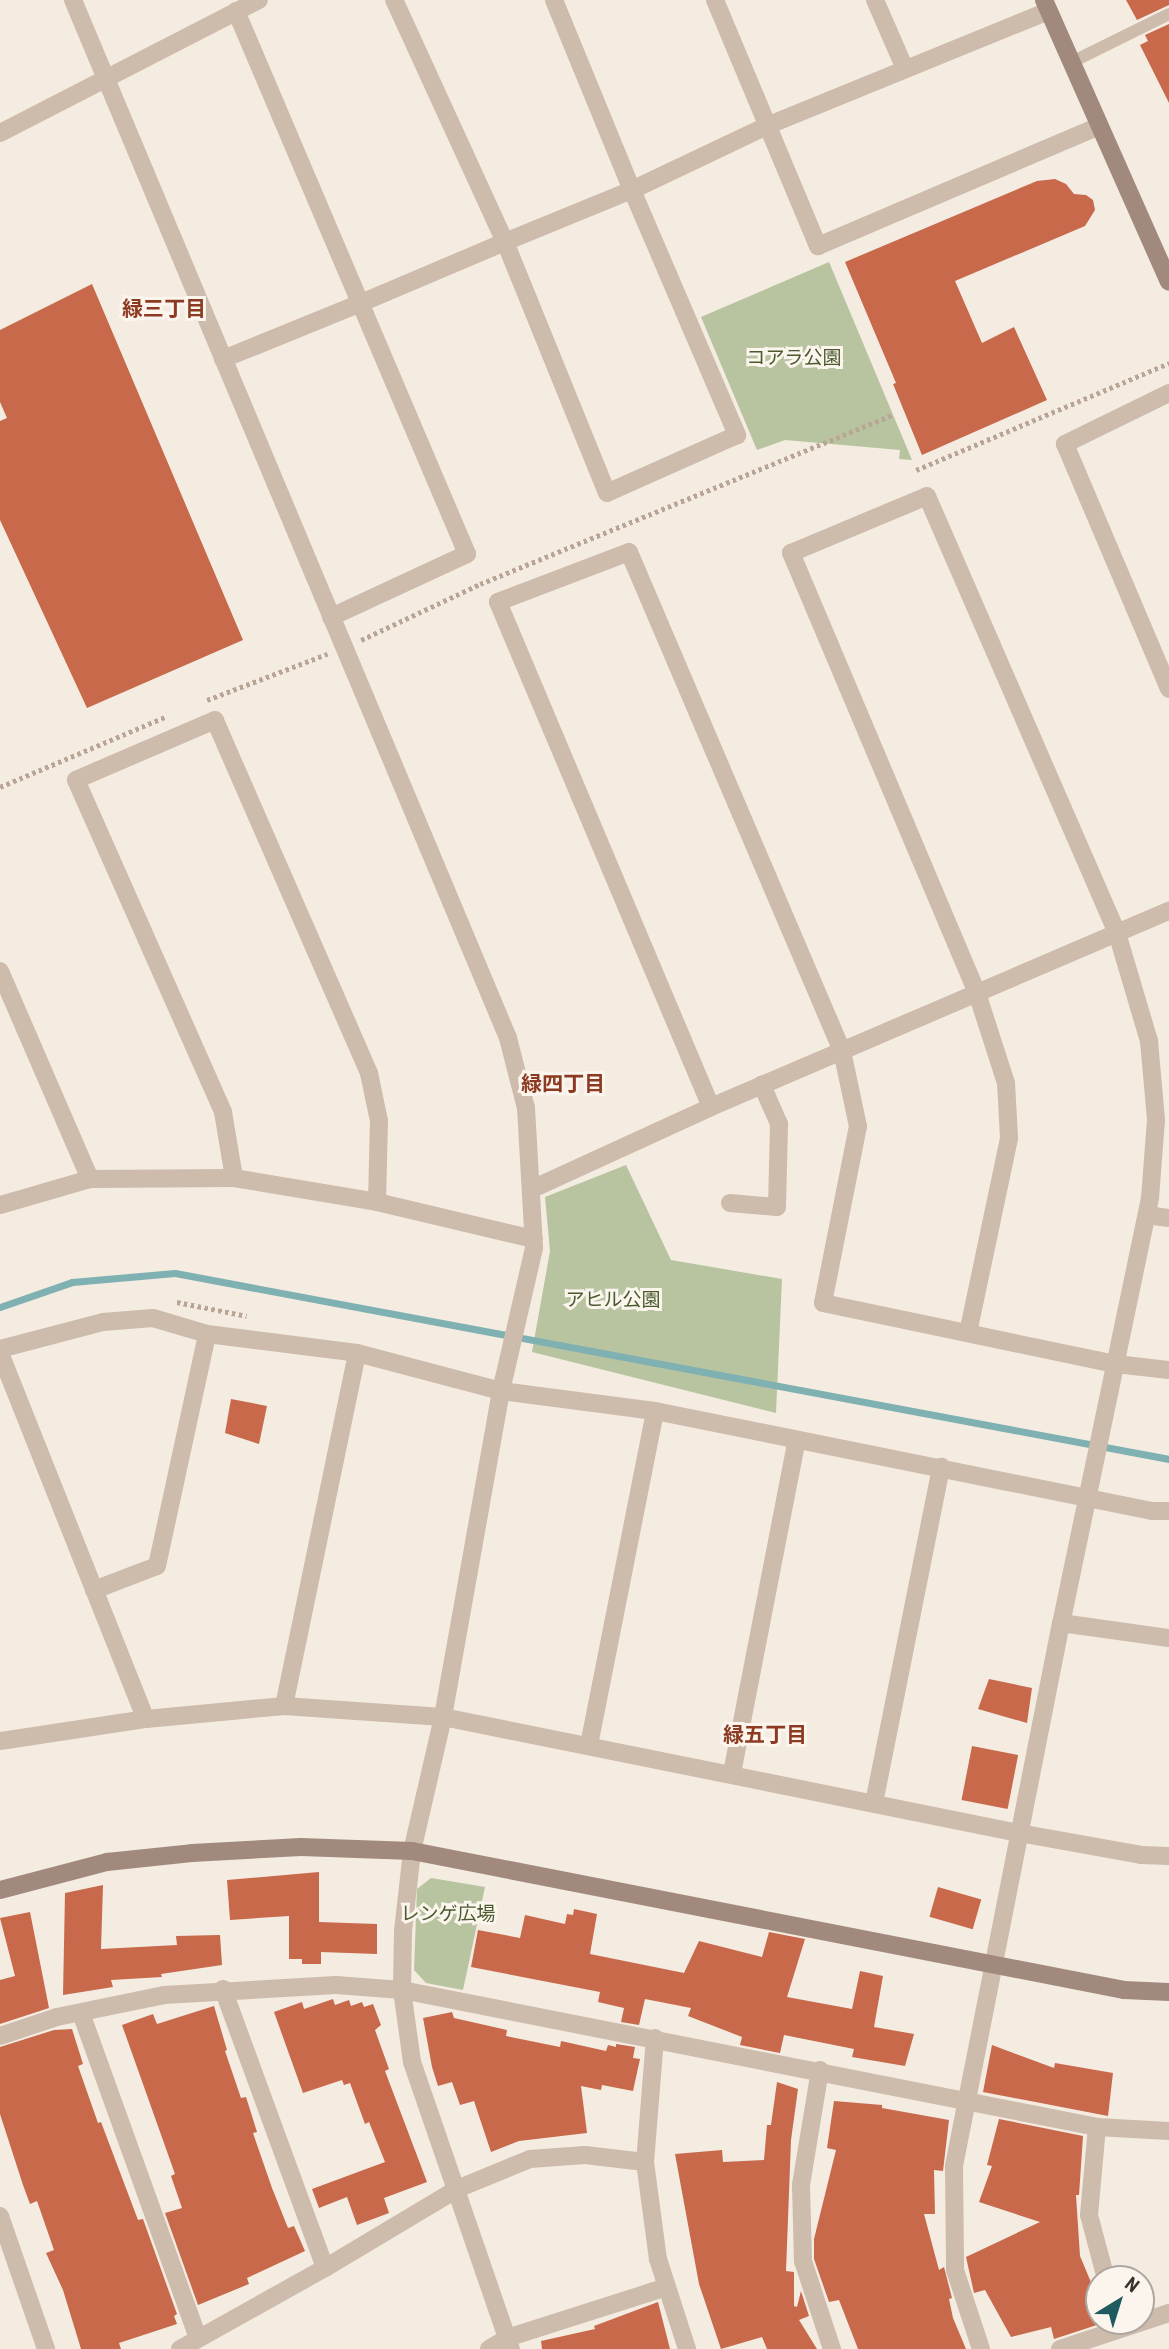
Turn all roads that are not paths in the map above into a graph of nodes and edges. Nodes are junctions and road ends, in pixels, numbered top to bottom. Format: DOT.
graph roads {
  1 [pos="73,0"];
  2 [pos="259,0"];
  3 [pos="394,0"];
  4 [pos="554,0"];
  5 [pos="715,0"];
  6 [pos="875,0"];
  7 [pos="1047,6"];
  8 [pos="236,11"];
  9 [pos="1169,14"];
  10 [pos="1072,62"];
  11 [pos="905,69"];
  12 [pos="107,79"];
  13 [pos="769,125"];
  14 [pos="1100,126"];
  15 [pos="0,133"];
  16 [pos="632,190"];
  17 [pos="505,242"];
  18 [pos="1169,282"];
  19 [pos="361,303"];
  20 [pos="223,359"];
  21 [pos="1169,393"];
  22 [pos="331,617"];
  23 [pos="1169,689"];
  24 [pos="1169,911"];
  25 [pos="1117,933"];
  26 [pos="0,971"];
  27 [pos="977,993"];
  28 [pos="842,1051"];
  29 [pos="762,1085"];
  30 [pos="711,1107"];
  31 [pos="234,1178"];
  32 [pos="90,1179"];
  33 [pos="532,1189"];
  34 [pos="377,1202"];
  35 [pos="730,1203"];
  36 [pos="0,1205"];
  37 [pos="1147,1215"];
  38 [pos="1169,1218"];
  39 [pos="534,1239"];
  40 [pos="968,1333"];
  41 [pos="207,1334"];
  42 [pos="0,1351"];
  43 [pos="357,1353"];
  44 [pos="1115,1364"];
  45 [pos="1169,1370"];
  46 [pos="501,1391"];
  47 [pos="655,1411"];
  48 [pos="797,1440"];
  49 [pos="941,1467"];
  50 [pos="1088,1499"];
  51 [pos="1169,1511"];
  52 [pos="94,1590"];
  53 [pos="1061,1623"];
  54 [pos="1169,1638"];
  55 [pos="284,1706"];
  56 [pos="443,1717"];
  57 [pos="146,1719"];
  58 [pos="0,1741"];
  59 [pos="589,1745"];
  60 [pos="732,1773"];
  61 [pos="874,1803"];
  62 [pos="1019,1833"];
  63 [pos="412,1851"];
  64 [pos="1169,1856"];
  65 [pos="0,1889"];
  66 [pos="992,1965"];
  67 [pos="223,1989"];
  68 [pos="402,1990"];
  69 [pos="1169,1992"];
  70 [pos="81,2012"];
  71 [pos="0,2036"];
  72 [pos="655,2038"];
  73 [pos="820,2070"];
  74 [pos="966,2100"];
  75 [pos="1097,2127"];
  76 [pos="1169,2131"];
  77 [pos="645,2162"];
  78 [pos="457,2189"];
  79 [pos="0,2216"];
  80 [pos="1102,2265"];
  81 [pos="325,2268"];
  82 [pos="667,2287"];
  83 [pos="1095,2335"];
  84 [pos="198,2338"];
  85 [pos="509,2344"];
  86 [pos="46,2349"];
  87 [pos="180,2349"];
  88 [pos="489,2349"];
  89 [pos="687,2349"];
  90 [pos="832,2349"];
  91 [pos="981,2349"];
  92 [pos="1060,2349"];
  1 -- 12 [label="street"];
  2 -- 8 [label="street"];
  3 -- 17 [label="street"];
  4 -- 16 [label="street"];
  5 -- 13 [label="street"];
  6 -- 11 [label="street"];
  7 -- 10 [label="street"];
  7 -- 11 [label="street"];
  8 -- 12 [label="street"];
  8 -- 19 [label="street"];
  9 -- 10 [label="lane"];
  10 -- 14 [label="street"];
  11 -- 13 [label="street"];
  12 -- 15 [label="street"];
  12 -- 20 [label="street"];
  13 -- 14 [label="street"];
  13 -- 16 [label="street"];
  14 -- 18 [label="street"];
  16 -- 17 [label="street"];
  16 -- 17 [label="street"];
  17 -- 19 [label="street"];
  19 -- 20 [label="street"];
  19 -- 22 [label="street"];
  20 -- 22 [label="street"];
  21 -- 23 [label="street"];
  22 -- 33 [label="street"];
  24 -- 25 [label="street"];
  25 -- 27 [label="street"];
  25 -- 27 [label="street"];
  25 -- 37 [label="street"];
  26 -- 32 [label="street"];
  27 -- 28 [label="street"];
  27 -- 40 [label="street"];
  28 -- 29 [label="street"];
  28 -- 30 [label="street"];
  28 -- 40 [label="street"];
  29 -- 30 [label="street"];
  29 -- 35 [label="street"];
  30 -- 33 [label="street"];
  31 -- 32 [label="street"];
  31 -- 34 [label="street"];
  31 -- 34 [label="street"];
  32 -- 36 [label="street"];
  33 -- 39 [label="street"];
  34 -- 39 [label="street"];
  37 -- 38 [label="street"];
  37 -- 44 [label="street"];
  39 -- 46 [label="street"];
  40 -- 44 [label="street"];
  41 -- 42 [label="street"];
  41 -- 43 [label="street"];
  41 -- 52 [label="street"];
  42 -- 52 [label="street"];
  43 -- 46 [label="street"];
  43 -- 55 [label="street"];
  44 -- 45 [label="street"];
  44 -- 50 [label="street"];
  46 -- 47 [label="street"];
  46 -- 56 [label="street"];
  47 -- 48 [label="street"];
  47 -- 59 [label="street"];
  48 -- 49 [label="street"];
  48 -- 60 [label="street"];
  49 -- 50 [label="street"];
  49 -- 61 [label="street"];
  50 -- 51 [label="street"];
  50 -- 53 [label="street"];
  52 -- 57 [label="street"];
  53 -- 54 [label="street"];
  53 -- 62 [label="street"];
  55 -- 56 [label="street"];
  55 -- 57 [label="street"];
  56 -- 59 [label="street"];
  56 -- 63 [label="street"];
  57 -- 58 [label="street"];
  59 -- 60 [label="street"];
  60 -- 61 [label="street"];
  61 -- 62 [label="street"];
  62 -- 64 [label="street"];
  62 -- 66 [label="street"];
  63 -- 65 [label="street"];
  63 -- 66 [label="street"];
  63 -- 68 [label="street"];
  66 -- 69 [label="street"];
  66 -- 74 [label="street"];
  67 -- 68 [label="street"];
  67 -- 70 [label="street"];
  67 -- 81 [label="street"];
  68 -- 72 [label="street"];
  68 -- 78 [label="street"];
  70 -- 71 [label="street"];
  70 -- 84 [label="street"];
  72 -- 73 [label="street"];
  72 -- 77 [label="street"];
  73 -- 74 [label="street"];
  73 -- 90 [label="street"];
  74 -- 75 [label="street"];
  74 -- 91 [label="street"];
  75 -- 76 [label="street"];
  75 -- 80 [label="street"];
  77 -- 78 [label="street"];
  77 -- 82 [label="street"];
  78 -- 81 [label="street"];
  78 -- 85 [label="street"];
  79 -- 86 [label="street"];
  81 -- 84 [label="street"];
  82 -- 85 [label="street"];
  82 -- 89 [label="street"];
  83 -- 92 [label="street"];
  84 -- 87 [label="street"];
  85 -- 88 [label="street"];
}
